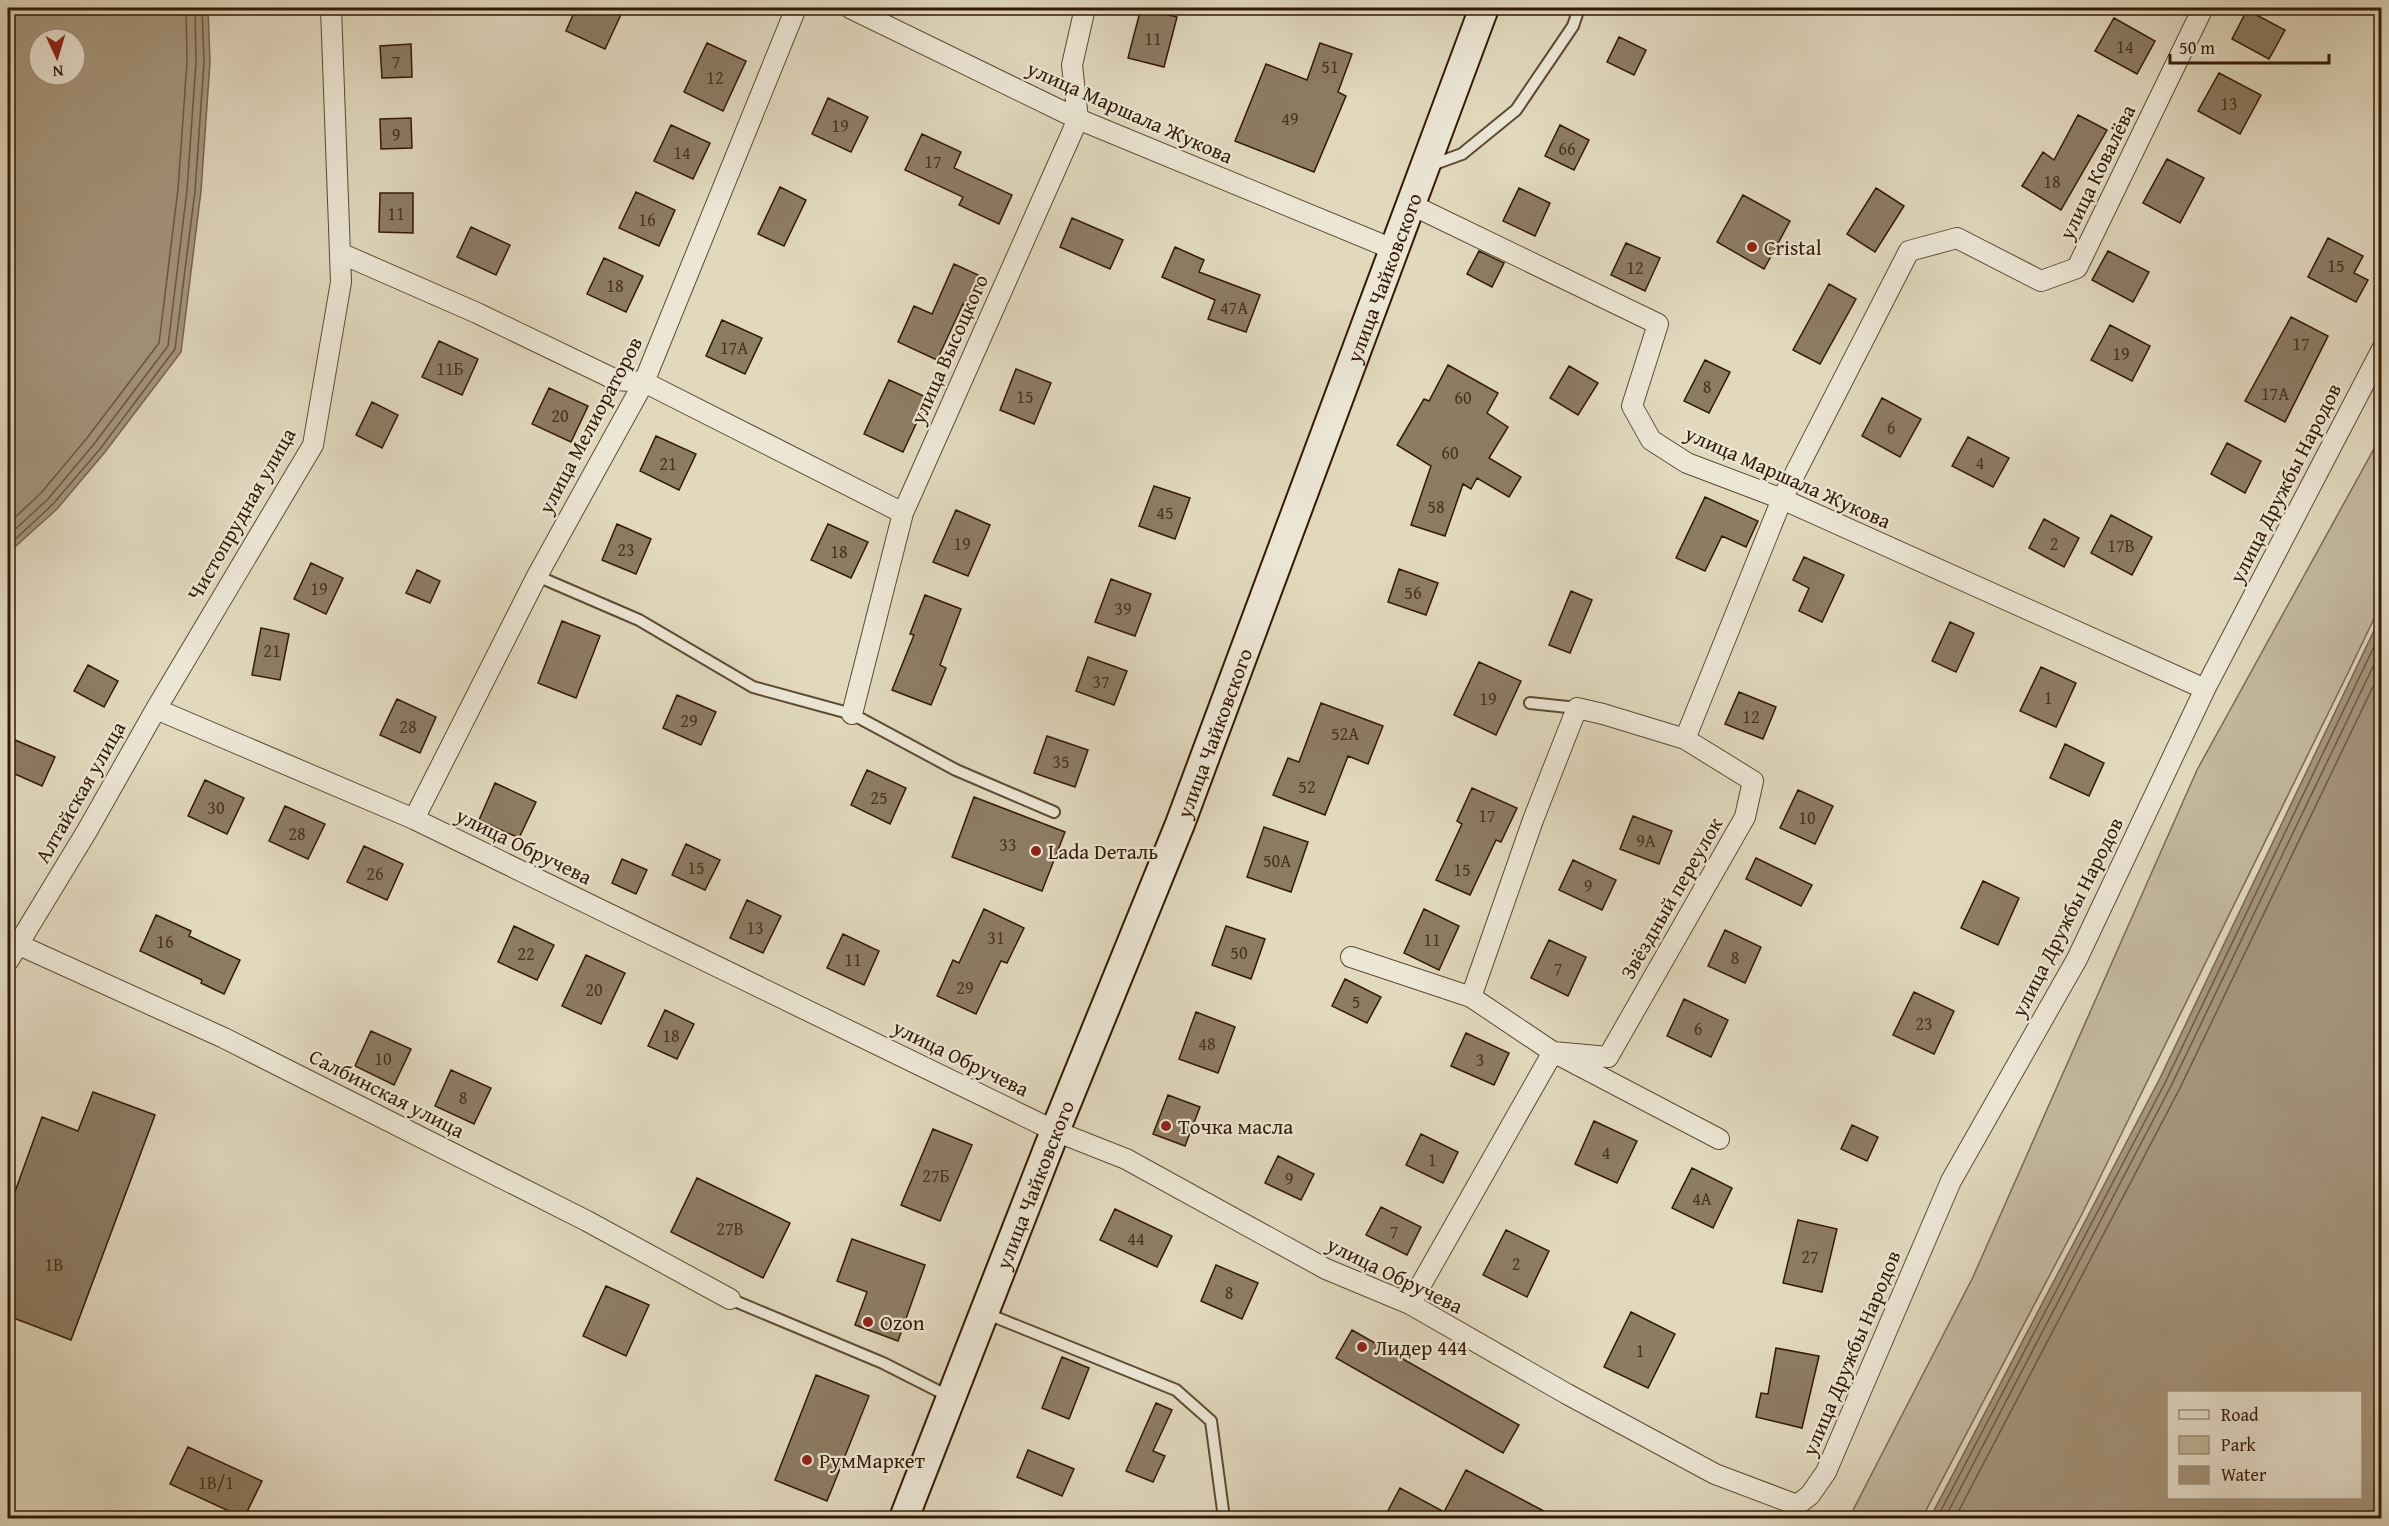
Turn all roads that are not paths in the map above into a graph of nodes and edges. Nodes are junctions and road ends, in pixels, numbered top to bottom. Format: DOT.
graph roads {
  1 [pos="331,8"];
  2 [pos="796,8"];
  3 [pos="850,8"];
  4 [pos="1084,8"];
  5 [pos="1484,8"];
  6 [pos="1579,8"];
  7 [pos="2203,8"];
  8 [pos="1078,119"];
  9 [pos="1426,167"];
  10 [pos="1412,205"];
  11 [pos="1395,250"];
  12 [pos="340,253"];
  13 [pos="2382,349"];
  14 [pos="644,382"];
  15 [pos="1782,499"];
  16 [pos="903,513"];
  17 [pos="537,576"];
  18 [pos="2205,689"];
  19 [pos="1530,703"];
  20 [pos="1577,708"];
  21 [pos="156,709"];
  22 [pos="852,714"];
  23 [pos="1685,739"];
  24 [pos="1054,812"];
  25 [pos="414,819"];
  26 [pos="12,952"];
  27 [pos="1352,957"];
  28 [pos="1471,997"];
  29 [pos="1553,1052"];
  30 [pos="1055,1131"];
  31 [pos="1719,1138"];
  32 [pos="730,1299"];
  33 [pos="1410,1304"];
  34 [pos="984,1313"];
  35 [pos="950,1397"];
  36 [pos="1797,1505"];
  37 [pos="904,1518"];
  38 [pos="1224,1518"];
  1 -- 12 [label="street, Чистопрудная улица"];
  2 -- 14 [label="street, улица Мелиораторов"];
  3 -- 8 [label="street, улица Маршала Жукова"];
  4 -- 8 [label="street"];
  5 -- 9 [label="main road, улица Чайковского"];
  6 -- 9 [label="lane"];
  7 -- 15 [label="street, улица Ковалёва"];
  8 -- 11 [label="street, улица Маршала Жукова"];
  8 -- 16 [label="street, улица Высоцкого"];
  9 -- 10 [label="main road, улица Чайковского"];
  10 -- 11 [label="main road, улица Чайковского"];
  10 -- 15 [label="street, улица Маршала Жукова"];
  11 -- 30 [label="main road, улица Чайковского"];
  12 -- 14 [label="street"];
  12 -- 21 [label="street, Чистопрудная улица"];
  13 -- 18 [label="street, улица Дружбы Народов"];
  14 -- 16 [label="street"];
  14 -- 17 [label="street, улица Мелиораторов"];
  15 -- 18 [label="street, улица Маршала Жукова"];
  15 -- 23 [label="street"];
  16 -- 22 [label="street, улица Высоцкого"];
  17 -- 22 [label="lane"];
  17 -- 25 [label="street, улица Мелиораторов"];
  18 -- 36 [label="street, улица Дружбы Народов"];
  19 -- 20 [label="lane"];
  20 -- 23 [label="street, Звёздный переулок"];
  20 -- 28 [label="street"];
  21 -- 25 [label="street, улица Обручева"];
  21 -- 26 [label="street, Алтайская улица"];
  22 -- 24 [label="lane"];
  23 -- 29 [label="street, Звёздный переулок"];
  25 -- 30 [label="street, улица Обручева"];
  26 -- 32 [label="street, Салбинская улица"];
  27 -- 28 [label="street, Звёздный переулок"];
  28 -- 29 [label="street, Звёздный переулок"];
  29 -- 31 [label="street, Звёздный переулок"];
  29 -- 33 [label="street"];
  30 -- 33 [label="street, улица Обручева"];
  30 -- 34 [label="main road, улица Чайковского"];
  32 -- 35 [label="lane"];
  33 -- 36 [label="street, улица Обручева"];
  34 -- 35 [label="main road, улица Чайковского"];
  34 -- 38 [label="lane"];
  35 -- 37 [label="main road, улица Чайковского"];
}
